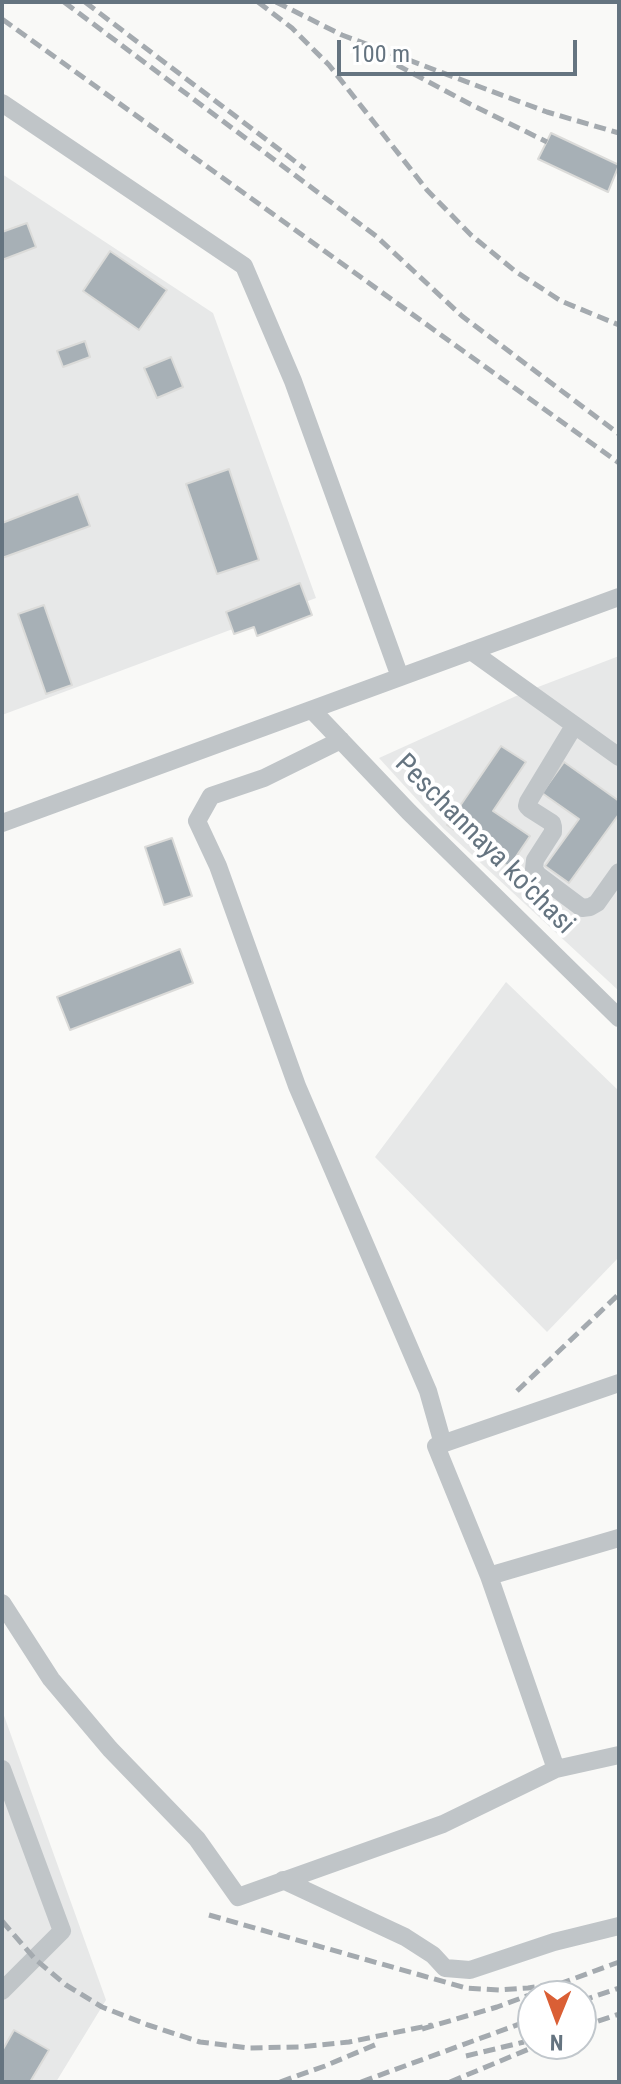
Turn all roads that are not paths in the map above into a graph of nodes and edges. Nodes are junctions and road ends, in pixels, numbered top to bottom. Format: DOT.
graph roads {
  1 [pos="2,103"];
  2 [pos="619,597"];
  3 [pos="471,651"];
  4 [pos="400,677"];
  5 [pos="312,710"];
  6 [pos="574,726"];
  7 [pos="341,740"];
  8 [pos="619,757"];
  9 [pos="2,823"];
  10 [pos="619,872"];
  11 [pos="619,1018"];
  12 [pos="619,1383"];
  13 [pos="443,1444"];
  14 [pos="619,1538"];
  15 [pos="489,1576"];
  16 [pos="2,1603"];
  17 [pos="619,1755"];
  18 [pos="2,1769"];
  19 [pos="556,1769"];
  20 [pos="283,1880"];
  21 [pos="619,1926"];
  22 [pos="2,1991"];
  1 -- 4 [label="street"];
  2 -- 3 [label="street"];
  3 -- 4 [label="street"];
  3 -- 6 [label="street"];
  4 -- 5 [label="street"];
  5 -- 7 [label="street, Peschannaya ko'chasi"];
  5 -- 9 [label="street"];
  6 -- 8 [label="street"];
  6 -- 10 [label="street"];
  7 -- 11 [label="street, Peschannaya ko'chasi"];
  7 -- 13 [label="street"];
  12 -- 13 [label="street"];
  13 -- 15 [label="street"];
  14 -- 15 [label="street"];
  15 -- 19 [label="street"];
  16 -- 20 [label="street"];
  17 -- 19 [label="street"];
  18 -- 22 [label="street"];
  19 -- 20 [label="street"];
  20 -- 21 [label="street"];
}
